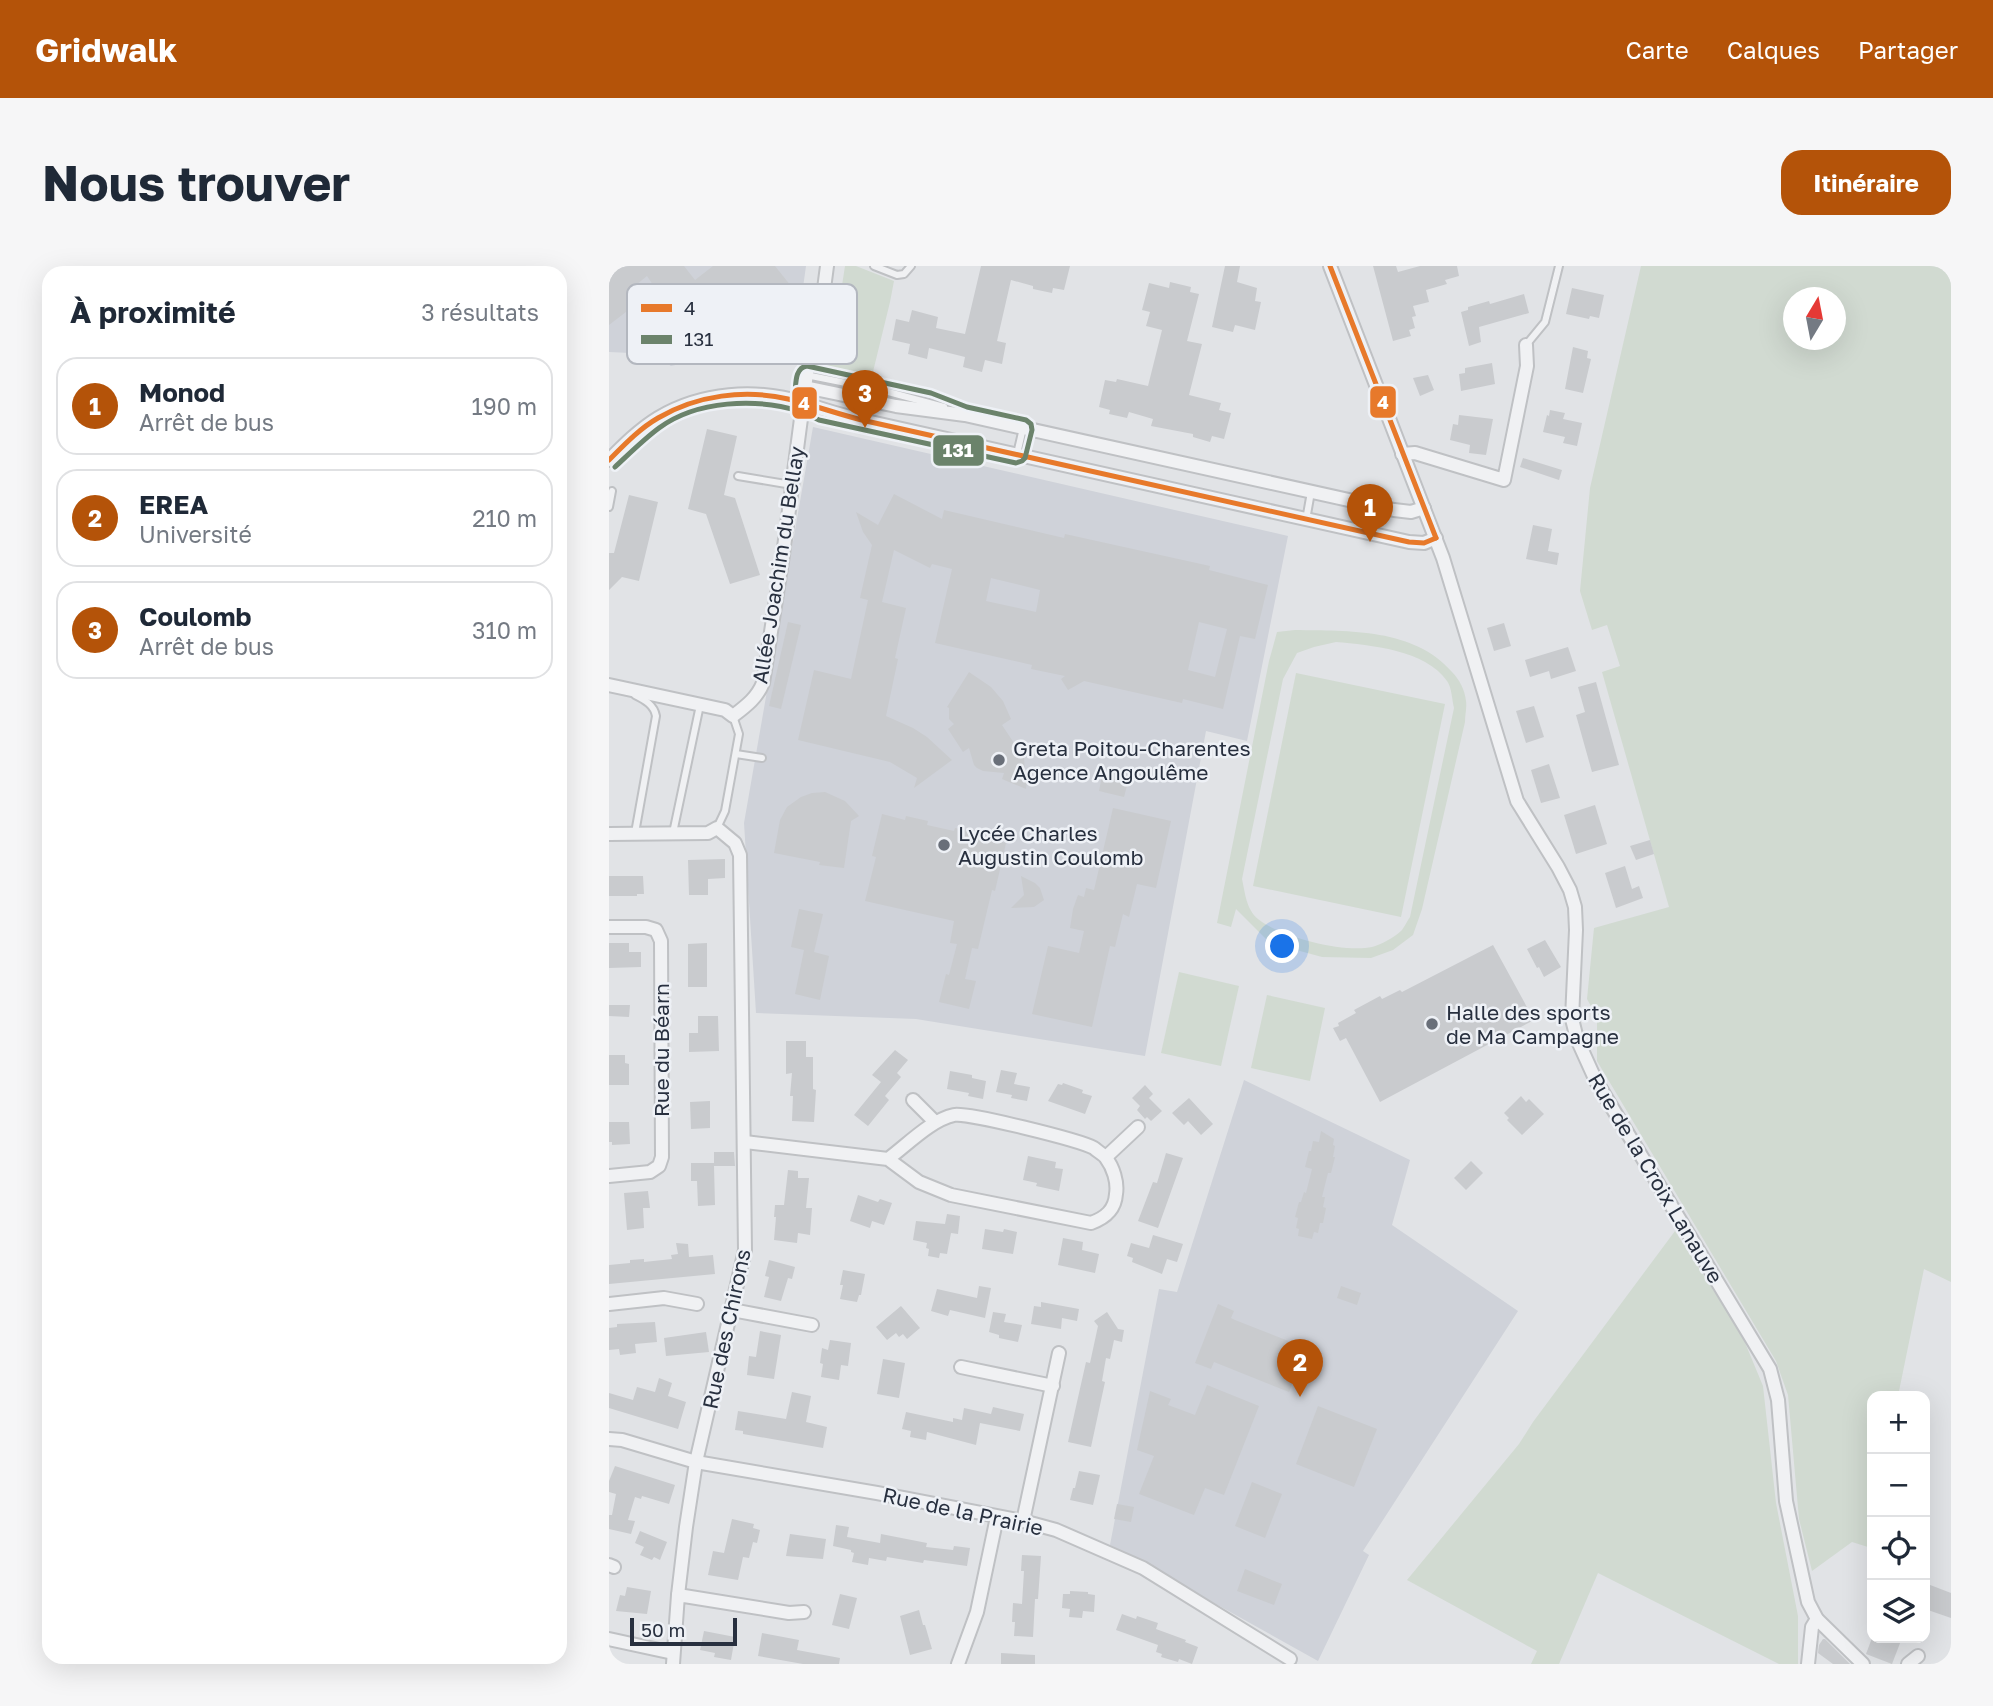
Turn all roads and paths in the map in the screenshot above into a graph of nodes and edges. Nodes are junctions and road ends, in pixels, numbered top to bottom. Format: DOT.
graph roads {
  1 [pos="827,266"];
  2 [pos="874,266"];
  3 [pos="911,266"];
  4 [pos="1330,266"];
  5 [pos="1559,266"];
  6 [pos="825,284"];
  7 [pos="1526,345"];
  8 [pos="808,364"];
  9 [pos="805,381"];
  10 [pos="802,403"];
  11 [pos="1023,428"];
  12 [pos="1017,454"];
  13 [pos="1402,454"];
  14 [pos="609,460"];
  15 [pos="738,476"];
  16 [pos="792,485"];
  17 [pos="612,491"];
  18 [pos="1311,492"];
  19 [pos="609,507"];
  20 [pos="1424,508"];
  21 [pos="1306,520"];
  22 [pos="1436,538"];
  23 [pos="615,687"];
  24 [pos="700,705"];
  25 [pos="733,716"];
  26 [pos="736,754"];
  27 [pos="762,758"];
  28 [pos="717,828"];
  29 [pos="609,834"];
  30 [pos="635,834"];
  31 [pos="673,834"];
  32 [pos="609,927"];
  33 [pos="913,1100"];
  34 [pos="935,1122"];
  35 [pos="1138,1127"];
  36 [pos="745,1142"];
  37 [pos="1106,1157"];
  38 [pos="888,1158"];
  39 [pos="609,1176"];
  40 [pos="609,1304"];
  41 [pos="697,1304"];
  42 [pos="732,1310"];
  43 [pos="812,1325"];
  44 [pos="1059,1353"];
  45 [pos="961,1367"];
  46 [pos="1053,1386"];
  47 [pos="609,1439"];
  48 [pos="696,1462"];
  49 [pos="996,1517"];
  50 [pos="1023,1521"];
  51 [pos="678,1595"];
  52 [pos="804,1612"];
  53 [pos="1817,1619"];
  54 [pos="609,1639"];
  55 [pos="673,1659"];
  56 [pos="1290,1659"];
  57 [pos="958,1664"];
  58 [pos="1808,1664"];
  59 [pos="1863,1664"];
  1 -- 6 [label="street, Allée Joachim du Bellay"];
  2 -- 3 [label="lane"];
  4 -- 13 [label="street, Rue de la Croix Lanauve"];
  5 -- 7 [label="lane"];
  7 -- 13 [label="street"];
  8 -- 9 [label="street, Allée Joachim du Bellay"];
  9 -- 10 [label="street, Allée Joachim du Bellay"];
  9 -- 11 [label="street"];
  10 -- 12 [label="street"];
  10 -- 14 [label="street"];
  10 -- 16 [label="street, Allée Joachim du Bellay"];
  11 -- 12 [label="lane"];
  11 -- 18 [label="street"];
  12 -- 21 [label="street"];
  13 -- 20 [label="street, Rue de la Croix Lanauve"];
  15 -- 16 [label="lane"];
  16 -- 25 [label="street, Allée Joachim du Bellay"];
  17 -- 19 [label="lane"];
  18 -- 20 [label="street"];
  18 -- 21 [label="lane"];
  20 -- 22 [label="street, Rue de la Croix Lanauve"];
  21 -- 22 [label="street"];
  22 -- 53 [label="street, Rue de la Croix Lanauve"];
  23 -- 24 [label="street"];
  23 -- 30 [label="lane"];
  24 -- 25 [label="street"];
  24 -- 31 [label="lane"];
  25 -- 26 [label="lane"];
  26 -- 27 [label="lane"];
  26 -- 28 [label="lane"];
  28 -- 31 [label="street"];
  28 -- 36 [label="street, Rue des Chirons"];
  29 -- 30 [label="street"];
  30 -- 31 [label="street"];
  32 -- 39 [label="street, Rue du Béarn"];
  33 -- 34 [label="street"];
  34 -- 37 [label="street"];
  34 -- 38 [label="street"];
  35 -- 37 [label="street"];
  36 -- 38 [label="street"];
  36 -- 42 [label="street, Rue des Chirons"];
  37 -- 38 [label="street"];
  40 -- 41 [label="street"];
  42 -- 43 [label="street"];
  42 -- 48 [label="street, Rue des Chirons"];
  44 -- 46 [label="street"];
  45 -- 46 [label="street"];
  46 -- 50 [label="street"];
  47 -- 48 [label="street, Rue de la Prairie"];
  48 -- 49 [label="street, Rue de la Prairie"];
  48 -- 51 [label="street, Rue des Chirons"];
  49 -- 50 [label="street, Rue de la Prairie"];
  49 -- 57 [label="street"];
  50 -- 56 [label="street, Rue de la Prairie"];
  51 -- 52 [label="street"];
  51 -- 55 [label="street, Rue des Chirons"];
  53 -- 58 [label="street"];
  53 -- 59 [label="street"];
  54 -- 55 [label="street"];
}
